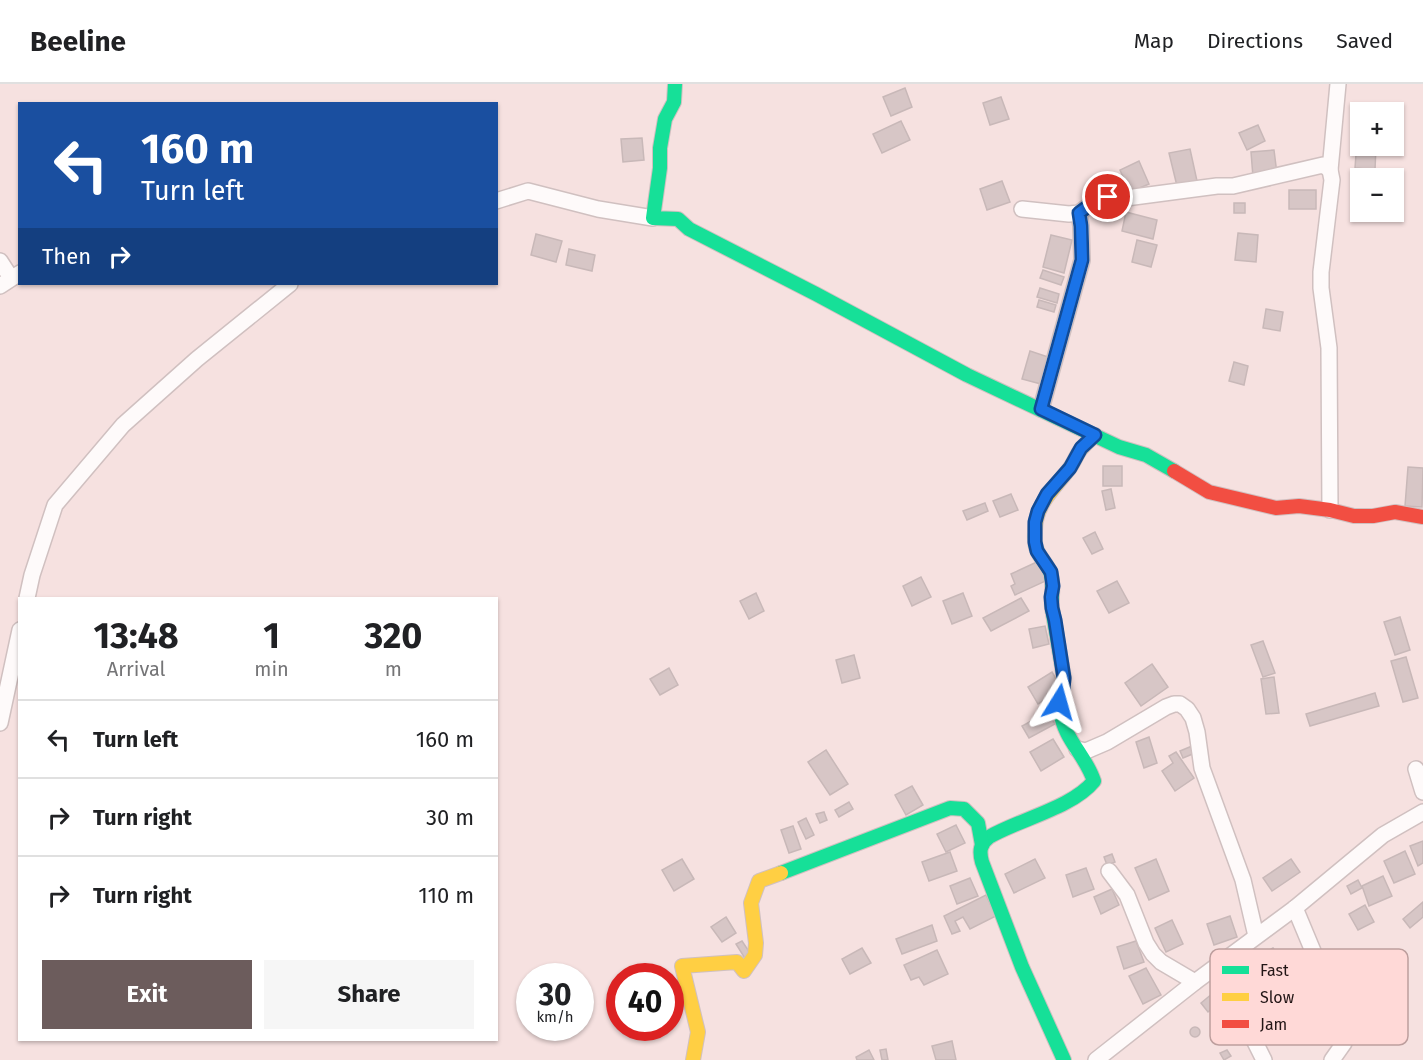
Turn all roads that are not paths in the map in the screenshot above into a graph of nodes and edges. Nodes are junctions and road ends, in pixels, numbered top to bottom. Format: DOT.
graph roads {
  1 [pos="1338,84"];
  2 [pos="676,85"];
  3 [pos="1330,170"];
  4 [pos="498,200"];
  5 [pos="1022,209"];
  6 [pos="1079,213"];
  7 [pos="653,218"];
  8 [pos="0,261"];
  9 [pos="10,279"];
  10 [pos="289,285"];
  11 [pos="1041,409"];
  12 [pos="1095,435"];
  13 [pos="1330,510"];
  14 [pos="1423,518"];
  15 [pos="27,597"];
  16 [pos="18,639"];
  17 [pos="10,673"];
  18 [pos="0,687"];
  19 [pos="0,723"];
  20 [pos="1077,748"];
  21 [pos="1416,769"];
  22 [pos="1423,792"];
  23 [pos="1423,812"];
  24 [pos="982,845"];
  25 [pos="1109,872"];
  26 [pos="1295,908"];
  27 [pos="1256,936"];
  28 [pos="1239,949"];
  29 [pos="1312,949"];
  30 [pos="1210,971"];
  31 [pos="1195,982"];
  32 [pos="1256,1045"];
  33 [pos="1343,1045"];
  34 [pos="693,1060"];
  35 [pos="1064,1060"];
  36 [pos="1096,1060"];
  37 [pos="1264,1060"];
  38 [pos="1332,1060"];
  1 -- 3 [label="street"];
  2 -- 7 [label="street"];
  3 -- 6 [label="street"];
  3 -- 13 [label="street"];
  4 -- 7 [label="street"];
  5 -- 6 [label="street"];
  6 -- 11 [label="street"];
  7 -- 11 [label="street"];
  8 -- 9 [label="street"];
  10 -- 15 [label="street"];
  11 -- 12 [label="street"];
  12 -- 13 [label="street"];
  12 -- 20 [label="street"];
  13 -- 14 [label="street"];
  16 -- 17 [label="street"];
  17 -- 18 [label="street"];
  17 -- 19 [label="street"];
  20 -- 24 [label="street"];
  20 -- 27 [label="street"];
  21 -- 22 [label="street"];
  23 -- 26 [label="street"];
  24 -- 34 [label="street"];
  24 -- 35 [label="street"];
  25 -- 31 [label="street"];
  26 -- 27 [label="street"];
  26 -- 29 [label="street"];
  27 -- 28 [label="street"];
  30 -- 31 [label="street"];
  31 -- 36 [label="street"];
  32 -- 37 [label="street"];
  33 -- 38 [label="street"];
}
